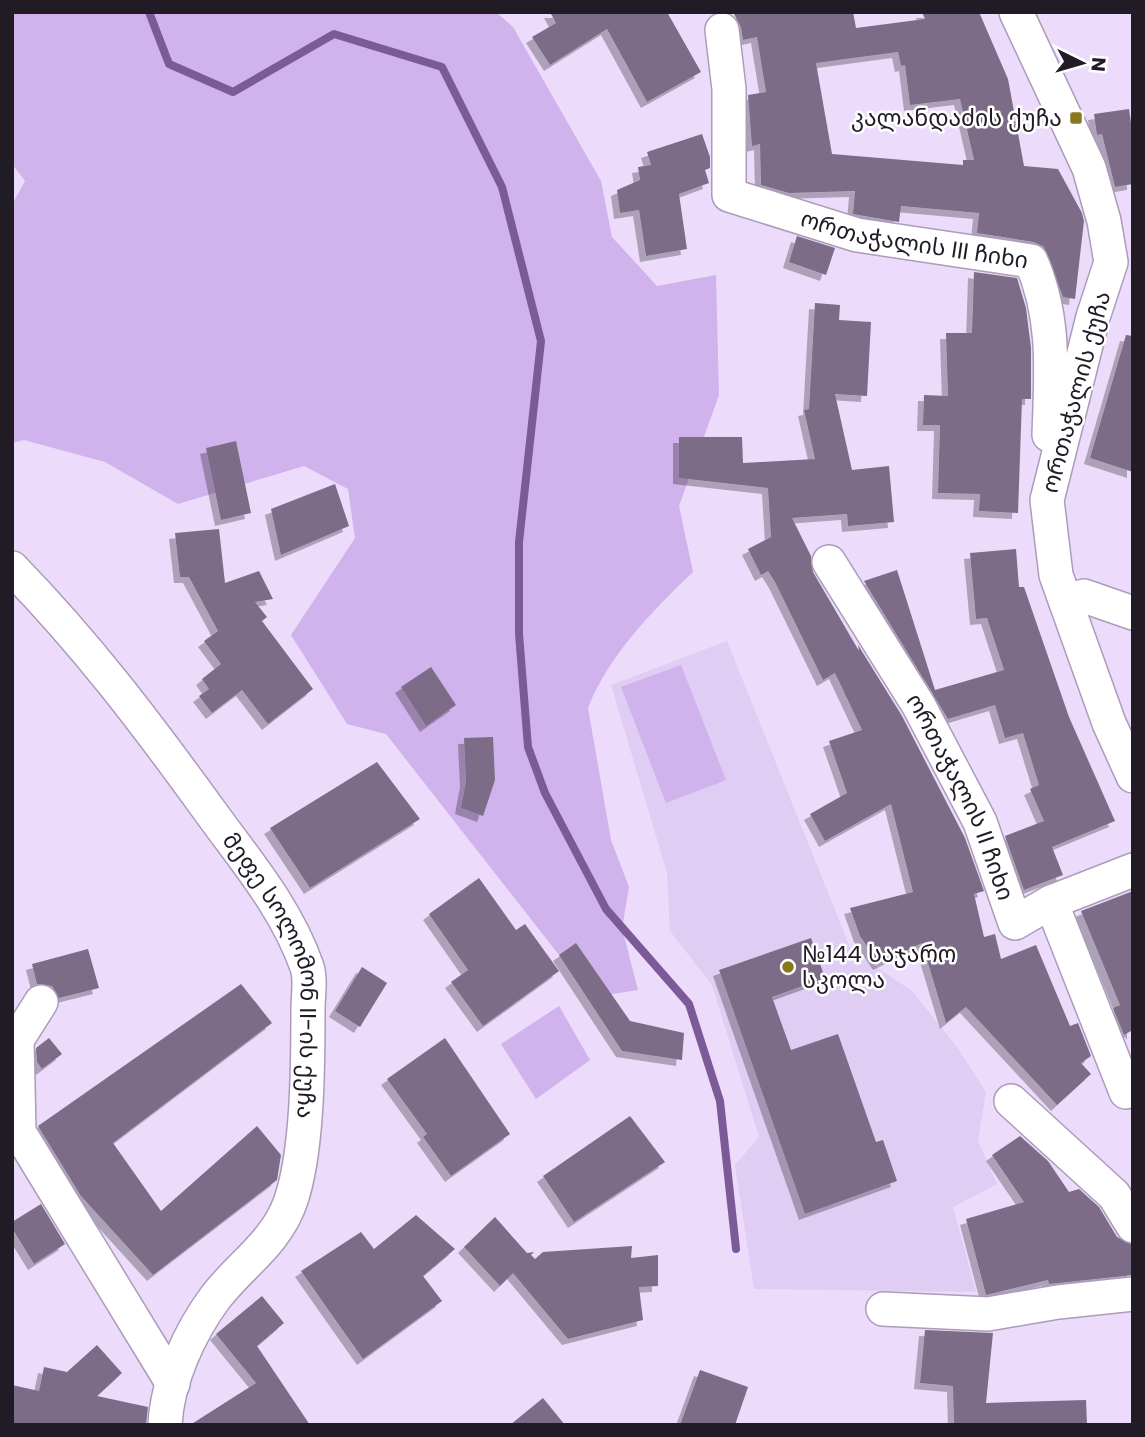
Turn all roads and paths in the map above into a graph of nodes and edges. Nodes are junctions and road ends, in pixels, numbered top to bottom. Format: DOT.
graph roads {
  1 [pos="1016,12"];
  2 [pos="722,30"];
  3 [pos="1122,263"];
  4 [pos="1046,500"];
  5 [pos="829,562"];
  6 [pos="12,568"];
  7 [pos="1066,602"];
  8 [pos="1133,613"];
  9 [pos="1133,776"];
  10 [pos="1133,870"];
  11 [pos="1051,902"];
  12 [pos="41,1002"];
  13 [pos="1126,1092"];
  14 [pos="1011,1101"];
  15 [pos="1133,1226"];
  16 [pos="1133,1294"];
  17 [pos="883,1309"];
  18 [pos="173,1384"];
  19 [pos="165,1425"];
  1 -- 3 [label="street, ორთაჭალის ქუჩა"];
  2 -- 4 [label="street, ორთაჭალის III ჩიხი"];
  3 -- 4 [label="street, ორთაჭალის ქუჩა"];
  4 -- 7 [label="street, ორთაჭალის ქუჩა"];
  5 -- 11 [label="street, ორთაჭალის II ჩიხი"];
  6 -- 18 [label="street, მეფე სოლომონ II-ის ქუჩა"];
  7 -- 8 [label="street"];
  7 -- 9 [label="street, ორთაჭალის ქუჩა"];
  10 -- 11 [label="street, ორთაჭალის II ჩიხი"];
  11 -- 13 [label="street"];
  12 -- 18 [label="street"];
  14 -- 15 [label="street"];
  16 -- 17 [label="street"];
  18 -- 19 [label="street, მეფე სოლომონ II-ის ქუჩა"];
}
